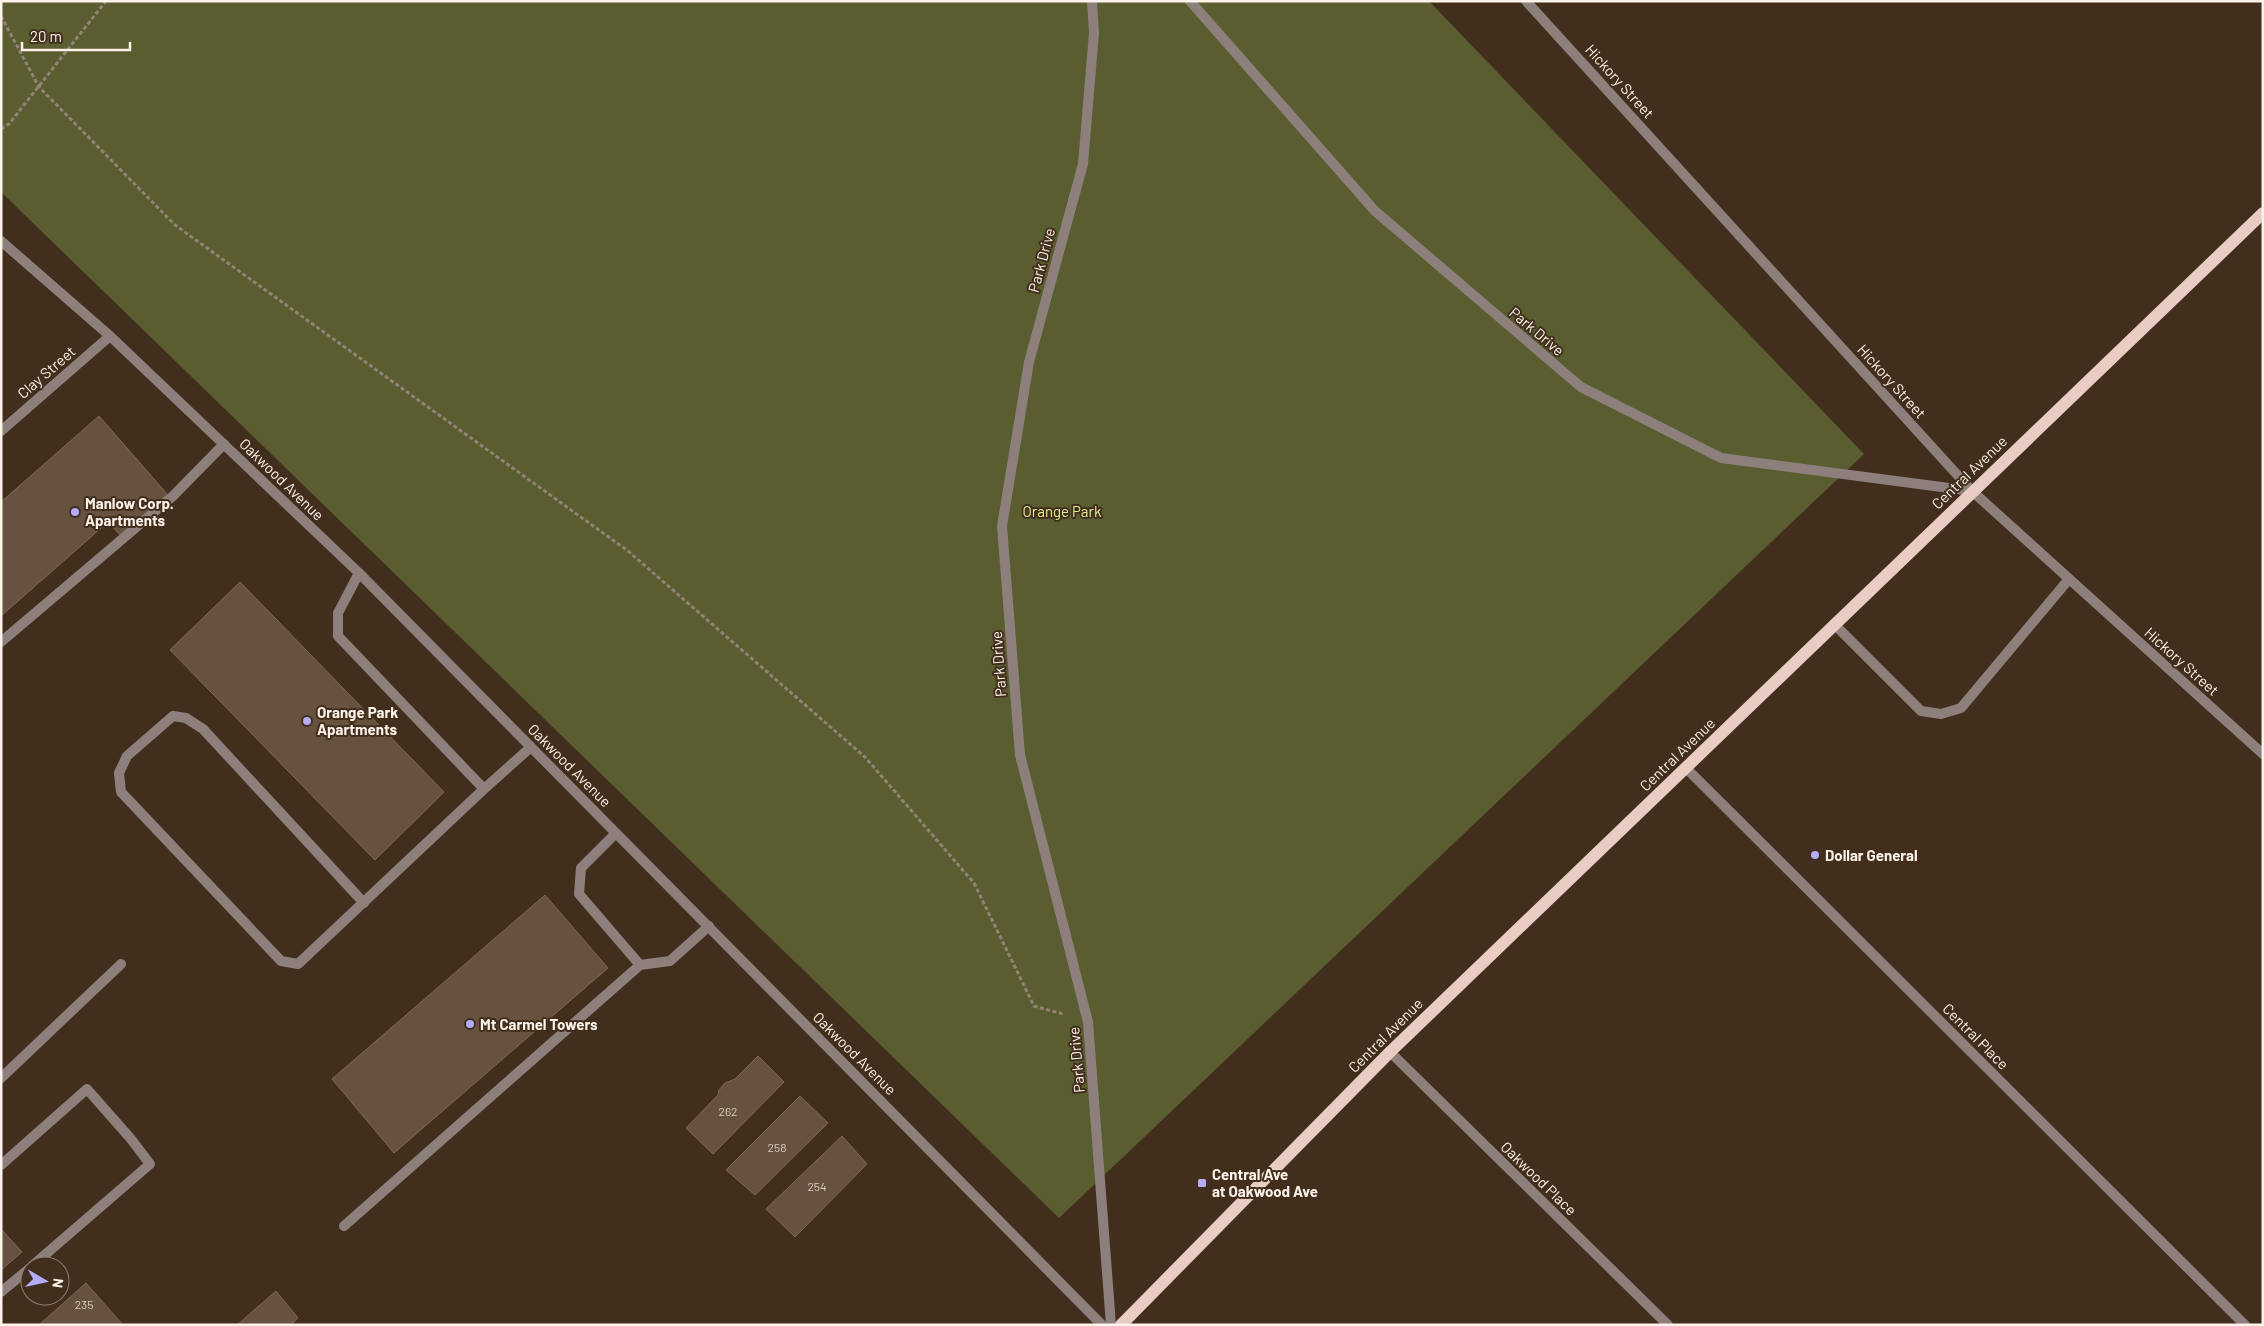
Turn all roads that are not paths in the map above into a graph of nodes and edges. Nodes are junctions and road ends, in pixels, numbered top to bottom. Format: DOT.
graph roads {
  1 [pos="1092,1"];
  2 [pos="1190,1"];
  3 [pos="1526,1"];
  4 [pos="2263,213"];
  5 [pos="1,241"];
  6 [pos="110,336"];
  7 [pos="1,431"];
  8 [pos="224,444"];
  9 [pos="1972,491"];
  10 [pos="359,573"];
  11 [pos="2069,579"];
  12 [pos="1834,624"];
  13 [pos="1,642"];
  14 [pos="532,747"];
  15 [pos="2263,754"];
  16 [pos="1686,768"];
  17 [pos="484,789"];
  18 [pos="616,833"];
  19 [pos="364,903"];
  20 [pos="709,926"];
  21 [pos="122,964"];
  22 [pos="640,965"];
  23 [pos="1390,1052"];
  24 [pos="1,1078"];
  25 [pos="1,1164"];
  26 [pos="344,1226"];
  27 [pos="44,1256"];
  28 [pos="20,1276"];
  29 [pos="1,1292"];
  30 [pos="1102,1325"];
  31 [pos="1111,1325"];
  32 [pos="1121,1325"];
  33 [pos="1668,1325"];
  34 [pos="2245,1325"];
  1 -- 31 [label="street, Park Drive"];
  2 -- 9 [label="street, Park Drive"];
  3 -- 9 [label="street, Hickory Street"];
  4 -- 9 [label="main road, Central Avenue"];
  5 -- 6 [label="street, Oakwood Avenue"];
  6 -- 7 [label="street, Clay Street"];
  6 -- 8 [label="street, Oakwood Avenue"];
  8 -- 10 [label="street, Oakwood Avenue"];
  8 -- 13 [label="street"];
  9 -- 11 [label="street, Hickory Street"];
  9 -- 12 [label="main road, Central Avenue"];
  10 -- 14 [label="street, Oakwood Avenue"];
  10 -- 17 [label="street"];
  11 -- 12 [label="street"];
  11 -- 15 [label="street, Hickory Street"];
  12 -- 16 [label="main road, Central Avenue"];
  14 -- 17 [label="street"];
  14 -- 18 [label="street, Oakwood Avenue"];
  16 -- 23 [label="main road, Central Avenue"];
  16 -- 34 [label="street, Central Place"];
  17 -- 19 [label="street"];
  18 -- 20 [label="street, Oakwood Avenue"];
  18 -- 22 [label="street"];
  19 -- 19 [label="street"];
  20 -- 22 [label="street"];
  20 -- 30 [label="street, Oakwood Avenue"];
  21 -- 24 [label="street"];
  22 -- 26 [label="street"];
  23 -- 32 [label="main road, Central Avenue"];
  23 -- 33 [label="street, Oakwood Place"];
  25 -- 27 [label="street"];
  28 -- 29 [label="street"];
}
